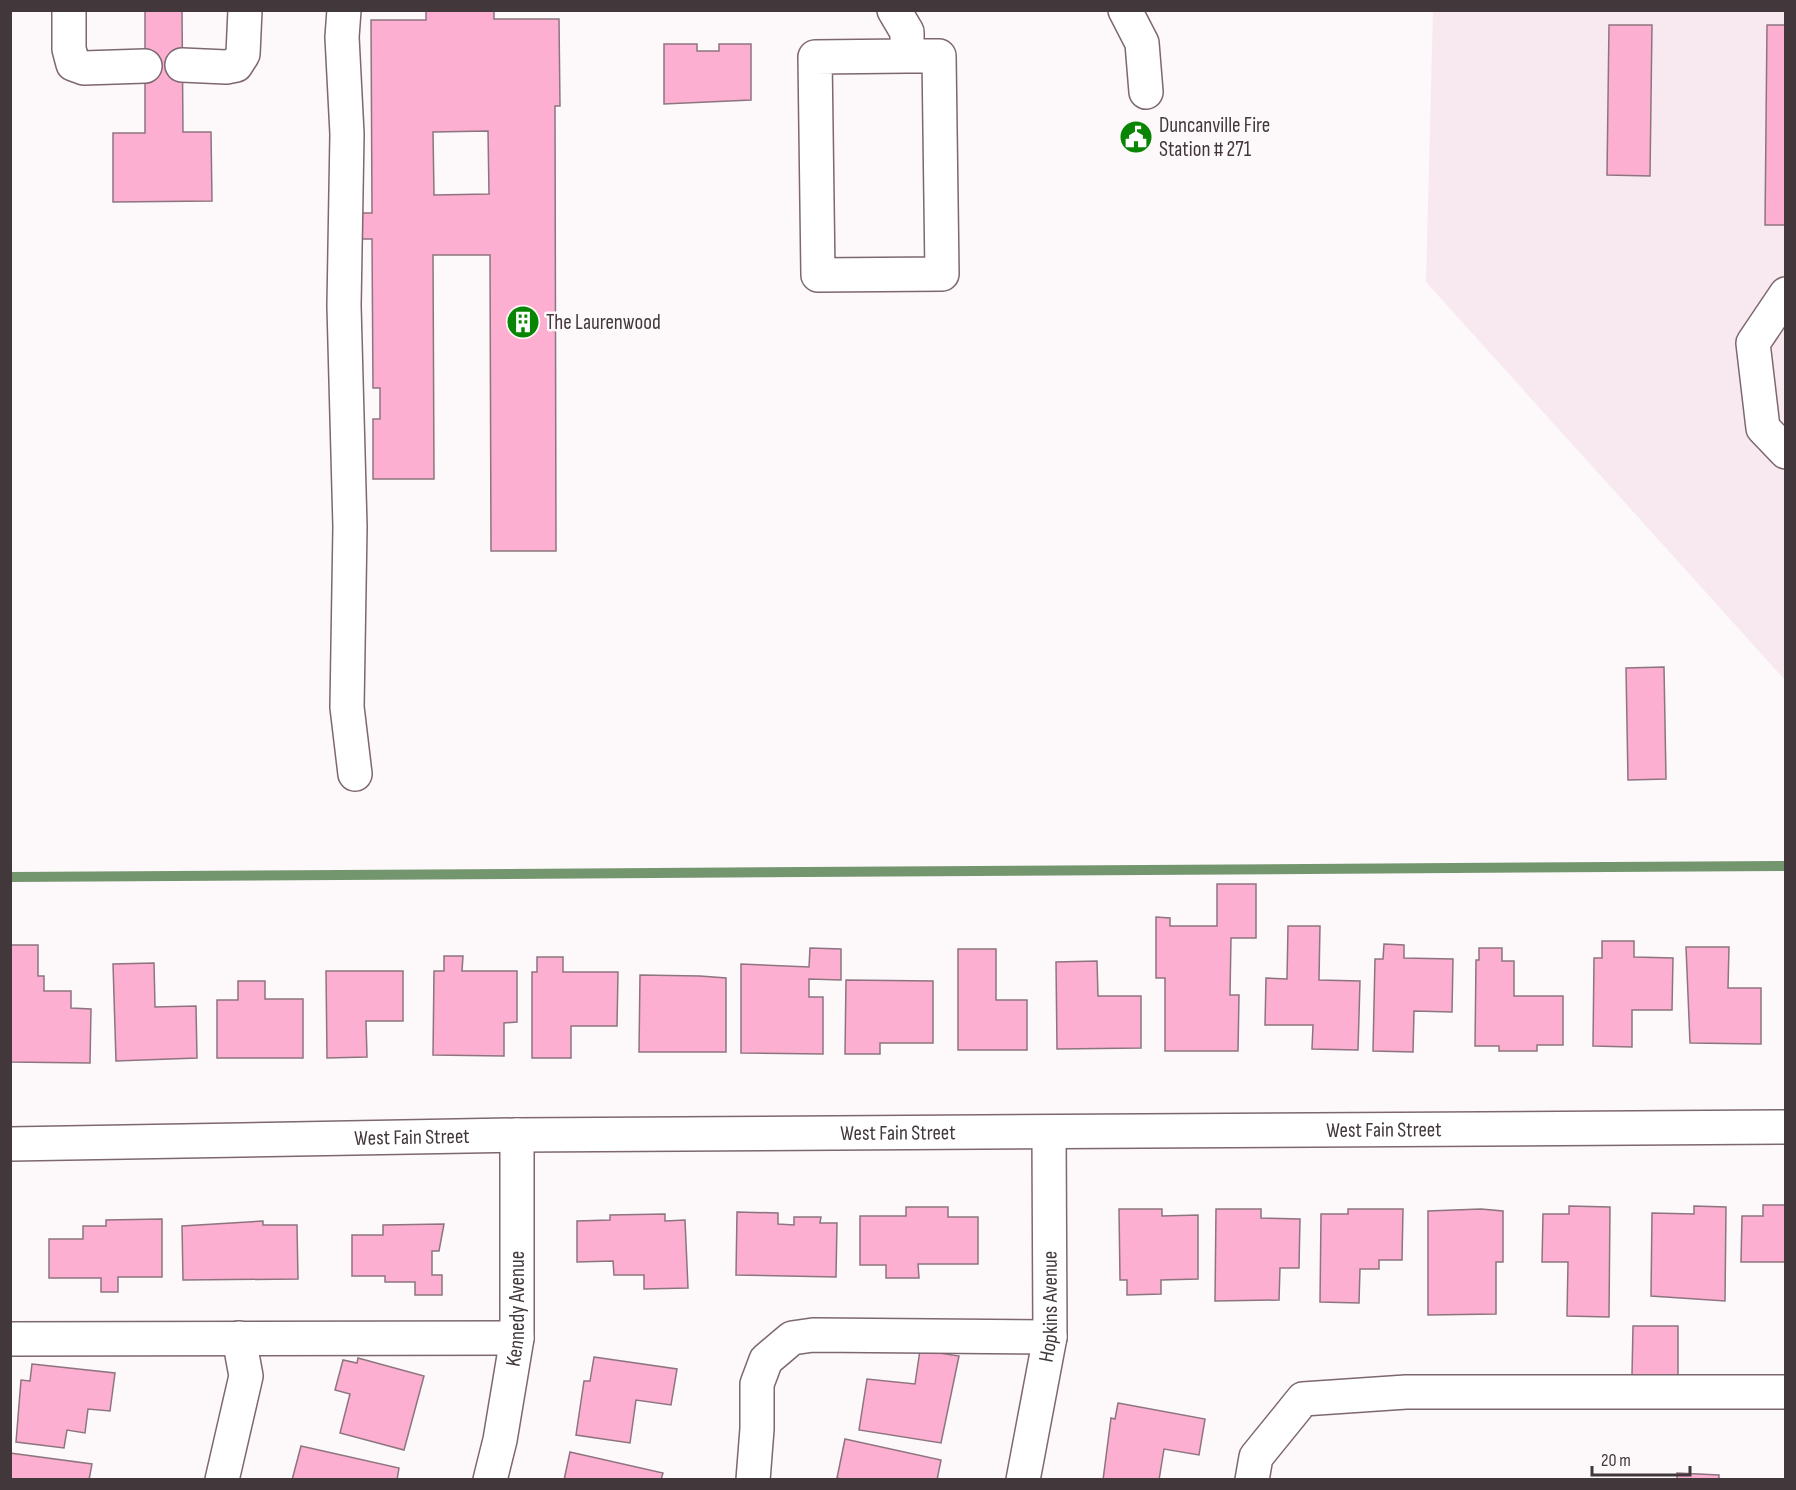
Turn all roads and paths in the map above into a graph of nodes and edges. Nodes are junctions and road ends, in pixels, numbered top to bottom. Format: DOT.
graph roads {
  1 [pos="69,10"];
  2 [pos="245,10"];
  3 [pos="344,10"];
  4 [pos="894,10"];
  5 [pos="1125,10"];
  6 [pos="907,56"];
  7 [pos="182,64"];
  8 [pos="145,66"];
  9 [pos="1146,92"];
  10 [pos="1785,294"];
  11 [pos="1785,452"];
  12 [pos="355,774"];
  13 [pos="1785,1127"];
  14 [pos="1049,1133"];
  15 [pos="517,1135"];
  16 [pos="10,1144"];
  17 [pos="1050,1337"];
  18 [pos="239,1338"];
  19 [pos="517,1338"];
  20 [pos="10,1339"];
  21 [pos="1785,1392"];
  22 [pos="222,1479"];
  23 [pos="490,1479"];
  24 [pos="753,1479"];
  25 [pos="1023,1479"];
  26 [pos="1252,1479"];
  1 -- 8 [label="street"];
  2 -- 7 [label="street"];
  3 -- 12 [label="street"];
  4 -- 6 [label="street"];
  5 -- 9 [label="street"];
  6 -- 6 [label="street"];
  10 -- 11 [label="street"];
  13 -- 14 [label="street, West Fain Street"];
  14 -- 15 [label="street, West Fain Street"];
  14 -- 17 [label="street, Hopkins Avenue"];
  15 -- 16 [label="street, West Fain Street"];
  15 -- 19 [label="street, Kennedy Avenue"];
  17 -- 24 [label="street"];
  17 -- 25 [label="street, Hopkins Avenue"];
  18 -- 19 [label="street"];
  18 -- 20 [label="street"];
  18 -- 22 [label="street"];
  19 -- 23 [label="street, Kennedy Avenue"];
  21 -- 26 [label="street"];
}
